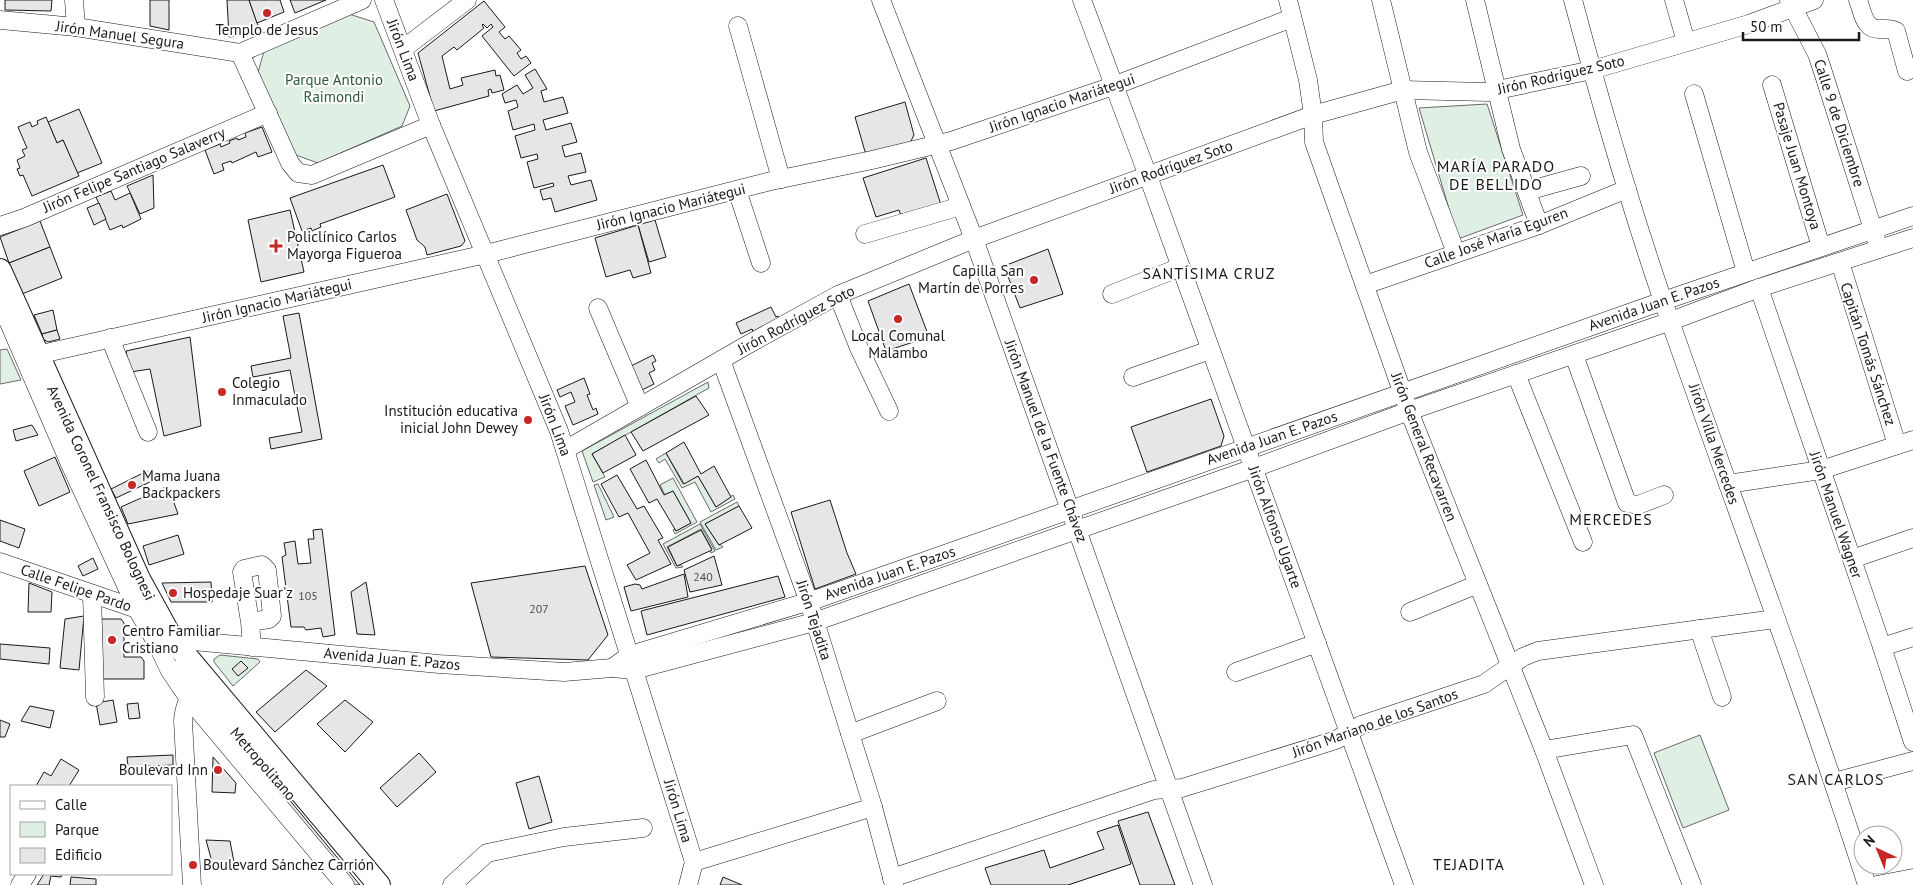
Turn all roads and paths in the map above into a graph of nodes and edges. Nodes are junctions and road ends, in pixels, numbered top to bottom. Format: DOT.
graph roads {
  1 [pos="74,0"];
  2 [pos="362,0"];
  3 [pos="384,0"];
  4 [pos="467,0"];
  5 [pos="881,0"];
  6 [pos="1082,0"];
  7 [pos="1288,0"];
  8 [pos="1381,0"];
  9 [pos="1475,0"];
  10 [pos="1573,0"];
  11 [pos="1674,0"];
  12 [pos="1814,0"];
  13 [pos="1858,0"];
  14 [pos="1791,4"];
  15 [pos="1292,18"];
  16 [pos="0,20"];
  17 [pos="738,26"];
  18 [pos="76,27"];
  19 [pos="1686,42"];
  20 [pos="1907,47"];
  21 [pos="403,49"];
  22 [pos="240,53"];
  23 [pos="1592,70"];
  24 [pos="1907,71"];
  25 [pos="1772,84"];
  26 [pos="1113,86"];
  27 [pos="1403,90"];
  28 [pos="1498,91"];
  29 [pos="1694,94"];
  30 [pos="268,113"];
  31 [pos="1313,115"];
  32 [pos="432,125"];
  33 [pos="938,144"];
  34 [pos="1148,176"];
  35 [pos="1581,176"];
  36 [pos="781,179"];
  37 [pos="1627,189"];
  38 [pos="737,190"];
  39 [pos="1527,191"];
  40 [pos="961,206"];
  41 [pos="1913,216"];
  42 [pos="1539,224"];
  43 [pos="0,226"];
  44 [pos="1872,229"];
  45 [pos="864,234"];
  46 [pos="1913,238"];
  47 [pos="974,239"];
  48 [pos="1821,247"];
  49 [pos="1879,250"];
  50 [pos="1456,253"];
  51 [pos="486,254"];
  52 [pos="1840,262"];
  53 [pos="761,263"];
  54 [pos="1181,267"];
  55 [pos="0,270"];
  56 [pos="1746,272"];
  57 [pos="1364,284"];
  58 [pos="1759,288"];
  59 [pos="1112,294"];
  60 [pos="838,295"];
  61 [pos="1663,301"];
  62 [pos="0,302"];
  63 [pos="598,308"];
  64 [pos="1671,322"];
  65 [pos="110,338"];
  66 [pos="1210,350"];
  67 [pos="37,355"];
  68 [pos="1574,355"];
  69 [pos="721,360"];
  70 [pos="1516,374"];
  71 [pos="1133,377"];
  72 [pos="1403,393"];
  73 [pos="640,407"];
  74 [pos="890,411"];
  75 [pos="1409,411"];
  76 [pos="148,432"];
  77 [pos="1905,443"];
  78 [pos="1246,448"];
  79 [pos="565,450"];
  80 [pos="1254,468"];
  81 [pos="1821,470"];
  82 [pos="1728,484"];
  83 [pos="1664,495"];
  84 [pos="1071,510"];
  85 [pos="1078,529"];
  86 [pos="1913,538"];
  87 [pos="1583,542"];
  88 [pos="1852,559"];
  89 [pos="0,562"];
  90 [pos="1478,584"];
  91 [pos="92,594"];
  92 [pos="810,602"];
  93 [pos="137,609"];
  94 [pos="1410,612"];
  95 [pos="1775,619"];
  96 [pos="250,622"];
  97 [pos="814,622"];
  98 [pos="1699,629"];
  99 [pos="1913,637"];
  100 [pos="165,642"];
  101 [pos="1316,643"];
  102 [pos="252,647"];
  103 [pos="1882,647"];
  104 [pos="632,663"];
  105 [pos="1510,666"];
  106 [pos="1236,672"];
  107 [pos="197,689"];
  108 [pos="95,697"];
  109 [pos="1722,697"];
  110 [pos="936,701"];
  111 [pos="1349,733"];
  112 [pos="850,734"];
  113 [pos="1913,742"];
  114 [pos="1544,750"];
  115 [pos="1913,761"];
  116 [pos="1834,782"];
  117 [pos="1169,789"];
  118 [pos="873,807"];
  119 [pos="643,828"];
  120 [pos="694,862"];
  121 [pos="1913,878"];
  122 [pos="893,882"];
  123 [pos="192,885"];
  124 [pos="345,885"];
  125 [pos="366,885"];
  126 [pos="379,885"];
  127 [pos="452,885"];
  128 [pos="688,885"];
  129 [pos="1203,885"];
  130 [pos="1404,885"];
  131 [pos="1594,885"];
  132 [pos="1692,885"];
  133 [pos="1867,885"];
  134 [pos="1877,885"];
  1 -- 18 [label="street"];
  2 -- 22 [label="street"];
  3 -- 21 [label="street, Jirón Lima"];
  4 -- 21 [label="street"];
  5 -- 33 [label="street, Jirón Manuel de la Fuente Chávez"];
  6 -- 26 [label="street, Jirón Alfonso Ugarte"];
  7 -- 15 [label="street, Jirón General Recavarren"];
  8 -- 27 [label="street"];
  9 -- 28 [label="street"];
  10 -- 23 [label="street, Jirón Villa Mercedes"];
  11 -- 19 [label="street"];
  12 -- 14 [label="street, Jirón Rodríguez Soto"];
  13 -- 20 [label="street"];
  14 -- 19 [label="street, Jirón Rodríguez Soto"];
  14 -- 44 [label="street, Calle 9 de Diciembre"];
  15 -- 26 [label="street, Jirón Ignacio Mariátegui"];
  15 -- 31 [label="street, Jirón General Recavarren"];
  16 -- 18 [label="street, Jirón Manuel Segura"];
  17 -- 36 [label="street"];
  18 -- 22 [label="street, Jirón Manuel Segura"];
  19 -- 23 [label="street, Jirón Rodríguez Soto"];
  20 -- 24 [label="street"];
  21 -- 32 [label="street, Jirón Lima"];
  22 -- 30 [label="street"];
  23 -- 28 [label="street, Jirón Rodríguez Soto"];
  23 -- 37 [label="street, Jirón Villa Mercedes"];
  25 -- 48 [label="street, Pasaje Juan Montoya"];
  26 -- 33 [label="street, Jirón Ignacio Mariátegui"];
  26 -- 34 [label="street, Jirón Alfonso Ugarte"];
  27 -- 28 [label="street, Jirón Rodríguez Soto"];
  27 -- 31 [label="street, Jirón Rodríguez Soto"];
  27 -- 50 [label="street"];
  28 -- 39 [label="street"];
  29 -- 56 [label="street"];
  30 -- 32 [label="street"];
  30 -- 43 [label="street, Jirón Felipe Santiago Salaverry"];
  31 -- 34 [label="street, Jirón Rodríguez Soto"];
  31 -- 57 [label="street, Jirón General Recavarren"];
  32 -- 51 [label="street, Jirón Lima"];
  33 -- 36 [label="street, Jirón Ignacio Mariátegui"];
  33 -- 40 [label="street, Jirón Manuel de la Fuente Chávez"];
  34 -- 47 [label="street, Jirón Rodríguez Soto"];
  34 -- 54 [label="street, Jirón Alfonso Ugarte"];
  35 -- 39 [label="street"];
  36 -- 38 [label="street, Jirón Ignacio Mariátegui"];
  37 -- 42 [label="street, Calle José María Eguren"];
  37 -- 61 [label="street, Jirón Villa Mercedes"];
  38 -- 51 [label="street, Jirón Ignacio Mariátegui"];
  38 -- 53 [label="street"];
  39 -- 42 [label="street"];
  40 -- 45 [label="street"];
  40 -- 47 [label="street, Jirón Manuel de la Fuente Chávez"];
  41 -- 44 [label="street, Avenida Juan E. Pazos"];
  42 -- 50 [label="street, Calle José María Eguren"];
  44 -- 48 [label="street, Avenida Juan E. Pazos"];
  44 -- 49 [label="street, Calle 9 de Diciembre"];
  46 -- 49 [label="street, Avenida Juan E. Pazos"];
  47 -- 60 [label="street, Jirón Rodríguez Soto"];
  47 -- 84 [label="street, Jirón Manuel de la Fuente Chávez"];
  48 -- 56 [label="street, Avenida Juan E. Pazos"];
  49 -- 52 [label="street, Avenida Juan E. Pazos"];
  50 -- 57 [label="street, Calle José María Eguren"];
  51 -- 65 [label="street, Jirón Ignacio Mariátegui"];
  51 -- 79 [label="street, Jirón Lima"];
  52 -- 58 [label="street, Avenida Juan E. Pazos"];
  52 -- 77 [label="street, Capitán Tomás Sánchez"];
  54 -- 59 [label="street"];
  54 -- 66 [label="street, Jirón Alfonso Ugarte"];
  55 -- 67 [label="main road, Avenida Coronel Fransisco Bolognesi"];
  56 -- 61 [label="street, Avenida Juan E. Pazos"];
  57 -- 72 [label="street, Jirón General Recavarren"];
  58 -- 64 [label="street, Avenida Juan E. Pazos"];
  58 -- 81 [label="street, Jirón Manuel Wagner"];
  60 -- 69 [label="street, Jirón Rodríguez Soto"];
  60 -- 74 [label="street"];
  61 -- 64 [label="street, Jirón Villa Mercedes"];
  61 -- 72 [label="street, Avenida Juan E. Pazos"];
  62 -- 93 [label="street"];
  63 -- 73 [label="street"];
  64 -- 68 [label="street, Avenida Juan E. Pazos"];
  64 -- 82 [label="street, Jirón Villa Mercedes"];
  65 -- 67 [label="street, Jirón Ignacio Mariátegui"];
  65 -- 76 [label="street"];
  66 -- 71 [label="street"];
  66 -- 78 [label="street, Jirón Alfonso Ugarte"];
  67 -- 100 [label="main road, Avenida Coronel Fransisco Bolognesi"];
  68 -- 70 [label="street, Avenida Juan E. Pazos"];
  68 -- 83 [label="street"];
  69 -- 73 [label="street, Jirón Rodríguez Soto"];
  69 -- 92 [label="street, Jirón Tejadita"];
  70 -- 75 [label="street, Avenida Juan E. Pazos"];
  70 -- 87 [label="street"];
  72 -- 75 [label="street, Jirón General Recavarren"];
  72 -- 78 [label="street, Avenida Juan E. Pazos"];
  73 -- 79 [label="street, Jirón Rodríguez Soto"];
  75 -- 80 [label="street, Avenida Juan E. Pazos"];
  75 -- 90 [label="street, Jirón General Recavarren"];
  77 -- 81 [label="street"];
  78 -- 80 [label="street, Jirón Alfonso Ugarte"];
  78 -- 84 [label="street, Avenida Juan E. Pazos"];
  79 -- 104 [label="street, Jirón Lima"];
  80 -- 85 [label="street, Avenida Juan E. Pazos"];
  80 -- 101 [label="street, Jirón Alfonso Ugarte"];
  81 -- 82 [label="street"];
  81 -- 88 [label="street, Jirón Manuel Wagner"];
  82 -- 95 [label="street, Jirón Villa Mercedes"];
  84 -- 85 [label="street, Jirón Manuel de la Fuente Chávez"];
  84 -- 92 [label="street, Avenida Juan E. Pazos"];
  85 -- 97 [label="street, Avenida Juan E. Pazos"];
  85 -- 117 [label="street, Jirón Manuel de la Fuente Chávez"];
  86 -- 88 [label="street"];
  88 -- 103 [label="street, Jirón Manuel Wagner"];
  89 -- 91 [label="street, Calle Felipe Pardo"];
  90 -- 94 [label="street"];
  90 -- 105 [label="street, Jirón General Recavarren"];
  91 -- 93 [label="street, Calle Felipe Pardo"];
  91 -- 108 [label="street"];
  92 -- 97 [label="street, Jirón Tejadita"];
  92 -- 104 [label="street, Avenida Juan E. Pazos"];
  93 -- 100 [label="street, Calle Felipe Pardo"];
  95 -- 98 [label="street, Jirón Mariano de los Santos"];
  95 -- 116 [label="street, Jirón Villa Mercedes"];
  96 -- 102 [label="street"];
  97 -- 104 [label="street, Avenida Juan E. Pazos"];
  97 -- 112 [label="street, Jirón Tejadita"];
  98 -- 105 [label="street, Jirón Mariano de los Santos"];
  98 -- 109 [label="street"];
  99 -- 103 [label="street"];
  100 -- 102 [label="street, Avenida Juan E. Pazos"];
  100 -- 107 [label="main road, Avenida Coronel Fransisco Bolognesi"];
  101 -- 106 [label="street"];
  101 -- 111 [label="street, Jirón Alfonso Ugarte"];
  102 -- 104 [label="street, Avenida Juan E. Pazos"];
  103 -- 113 [label="street, Jirón Manuel Wagner"];
  104 -- 120 [label="street, Jirón Lima"];
  105 -- 111 [label="street, Jirón Mariano de los Santos"];
  105 -- 114 [label="street, Jirón General Recavarren"];
  107 -- 123 [label="street"];
  107 -- 124 [label="street, Metropolitano"];
  107 -- 125 [label="street, Metropolitano"];
  107 -- 126 [label="main road, Avenida Coronel Fransisco Bolognesi"];
  110 -- 112 [label="street"];
  111 -- 117 [label="street, Jirón Mariano de los Santos"];
  111 -- 130 [label="street, Jirón Alfonso Ugarte"];
  112 -- 118 [label="street, Jirón Tejadita"];
  114 -- 131 [label="street, Jirón General Recavarren"];
  114 -- 132 [label="street"];
  115 -- 116 [label="street"];
  116 -- 133 [label="street, Jirón Villa Mercedes"];
  117 -- 122 [label="street, Jirón Mariano de los Santos"];
  117 -- 129 [label="street, Jirón Manuel de la Fuente Chávez"];
  118 -- 120 [label="street"];
  118 -- 122 [label="street, Jirón Tejadita"];
  119 -- 127 [label="street"];
  120 -- 128 [label="street"];
  121 -- 134 [label="street"];
}
